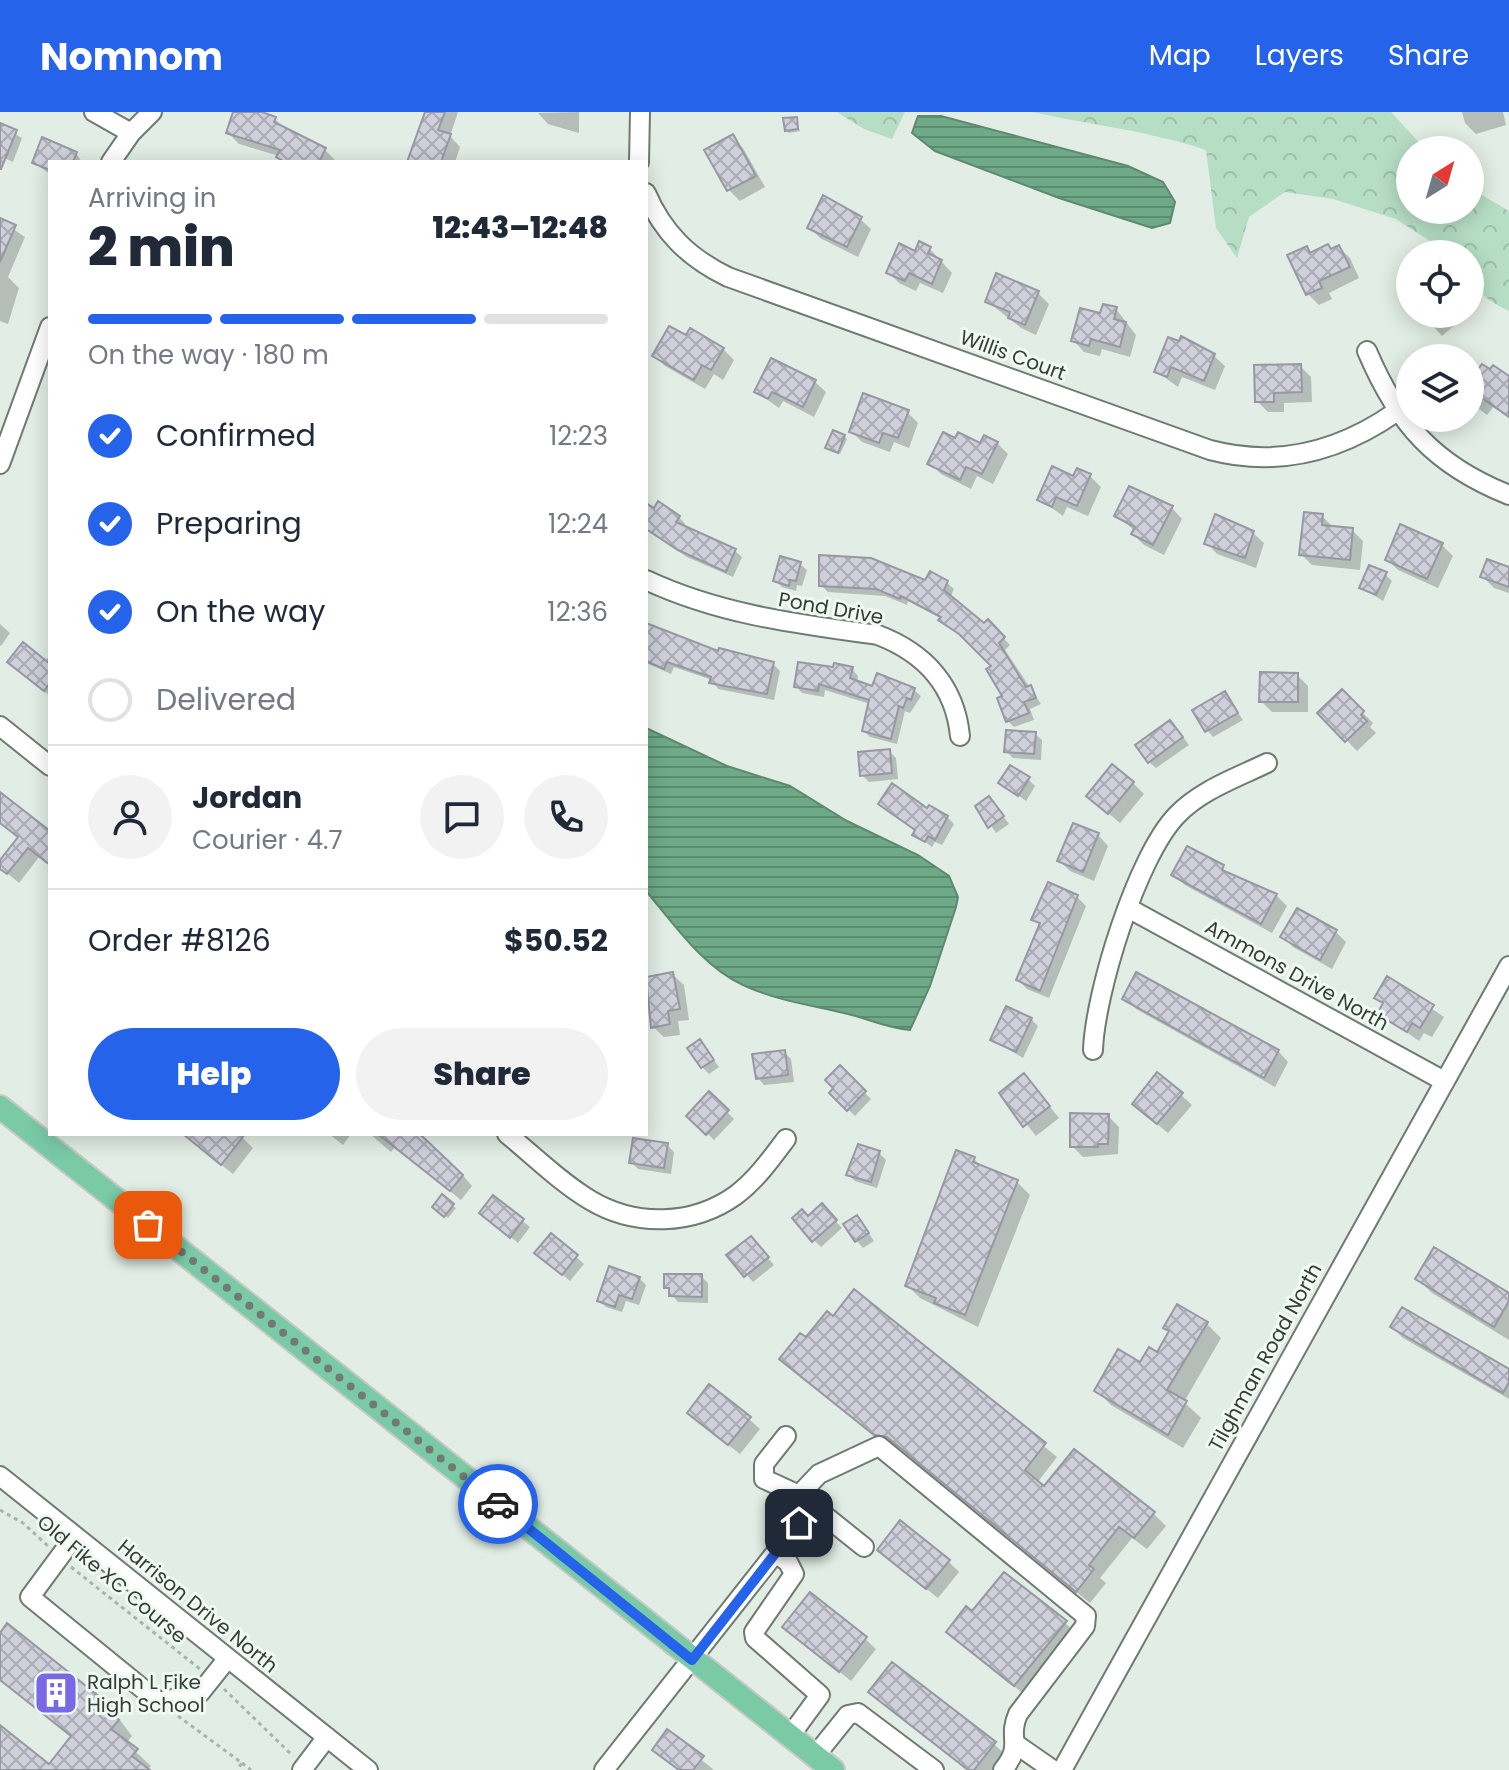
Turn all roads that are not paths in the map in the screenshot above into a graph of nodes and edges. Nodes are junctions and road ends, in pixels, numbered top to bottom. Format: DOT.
graph roads {
  1 [pos="94,112"];
  2 [pos="152,112"];
  3 [pos="640,112"];
  4 [pos="131,133"];
  5 [pos="112,160"];
  6 [pos="639,160"];
  7 [pos="648,197"];
  8 [pos="48,332"];
  9 [pos="1367,351"];
  10 [pos="1396,412"];
  11 [pos="1415,432"];
  12 [pos="0,464"];
  13 [pos="1509,495"];
  14 [pos="648,581"];
  15 [pos="0,726"];
  16 [pos="960,736"];
  17 [pos="1267,763"];
  18 [pos="48,764"];
  19 [pos="1130,909"];
  20 [pos="1509,966"];
  21 [pos="1093,1050"];
  22 [pos="1444,1081"];
  23 [pos="0,1107"];
  24 [pos="509,1136"];
  25 [pos="786,1139"];
  26 [pos="786,1436"];
  27 [pos="0,1476"];
  28 [pos="799,1495"];
  29 [pos="75,1536"];
  30 [pos="864,1547"];
  31 [pos="775,1553"];
  32 [pos="228,1658"];
  33 [pos="692,1660"];
  34 [pos="790,1736"];
  35 [pos="327,1737"];
  36 [pos="1017,1745"];
  37 [pos="824,1763"];
  38 [pos="300,1765"];
  39 [pos="368,1770"];
  40 [pos="604,1770"];
  41 [pos="934,1770"];
  42 [pos="1003,1770"];
  43 [pos="1053,1770"];
  44 [pos="1062,1770"];
  1 -- 4 [label="street"];
  2 -- 4 [label="street"];
  3 -- 6 [label="street"];
  4 -- 5 [label="street"];
  7 -- 10 [label="street, Willis Court"];
  8 -- 12 [label="street"];
  9 -- 10 [label="street"];
  11 -- 13 [label="street"];
  14 -- 16 [label="street, Pond Drive"];
  15 -- 18 [label="street"];
  17 -- 19 [label="street"];
  19 -- 21 [label="street"];
  19 -- 22 [label="street, Ammons Drive North"];
  20 -- 22 [label="street, Tilghman Road North"];
  22 -- 44 [label="street, Tilghman Road North"];
  23 -- 33 [label="main road"];
  24 -- 25 [label="street"];
  26 -- 28 [label="street"];
  27 -- 29 [label="street, Harrison Drive North"];
  28 -- 30 [label="street"];
  28 -- 31 [label="street"];
  28 -- 36 [label="street"];
  29 -- 32 [label="street, Harrison Drive North"];
  29 -- 32 [label="street"];
  31 -- 33 [label="street"];
  31 -- 34 [label="street"];
  32 -- 35 [label="street, Harrison Drive North"];
  33 -- 34 [label="main road"];
  33 -- 40 [label="street"];
  34 -- 37 [label="main road"];
  35 -- 38 [label="street"];
  35 -- 39 [label="street, Harrison Drive North"];
  36 -- 42 [label="street"];
  36 -- 43 [label="street"];
  37 -- 41 [label="street"];
}
